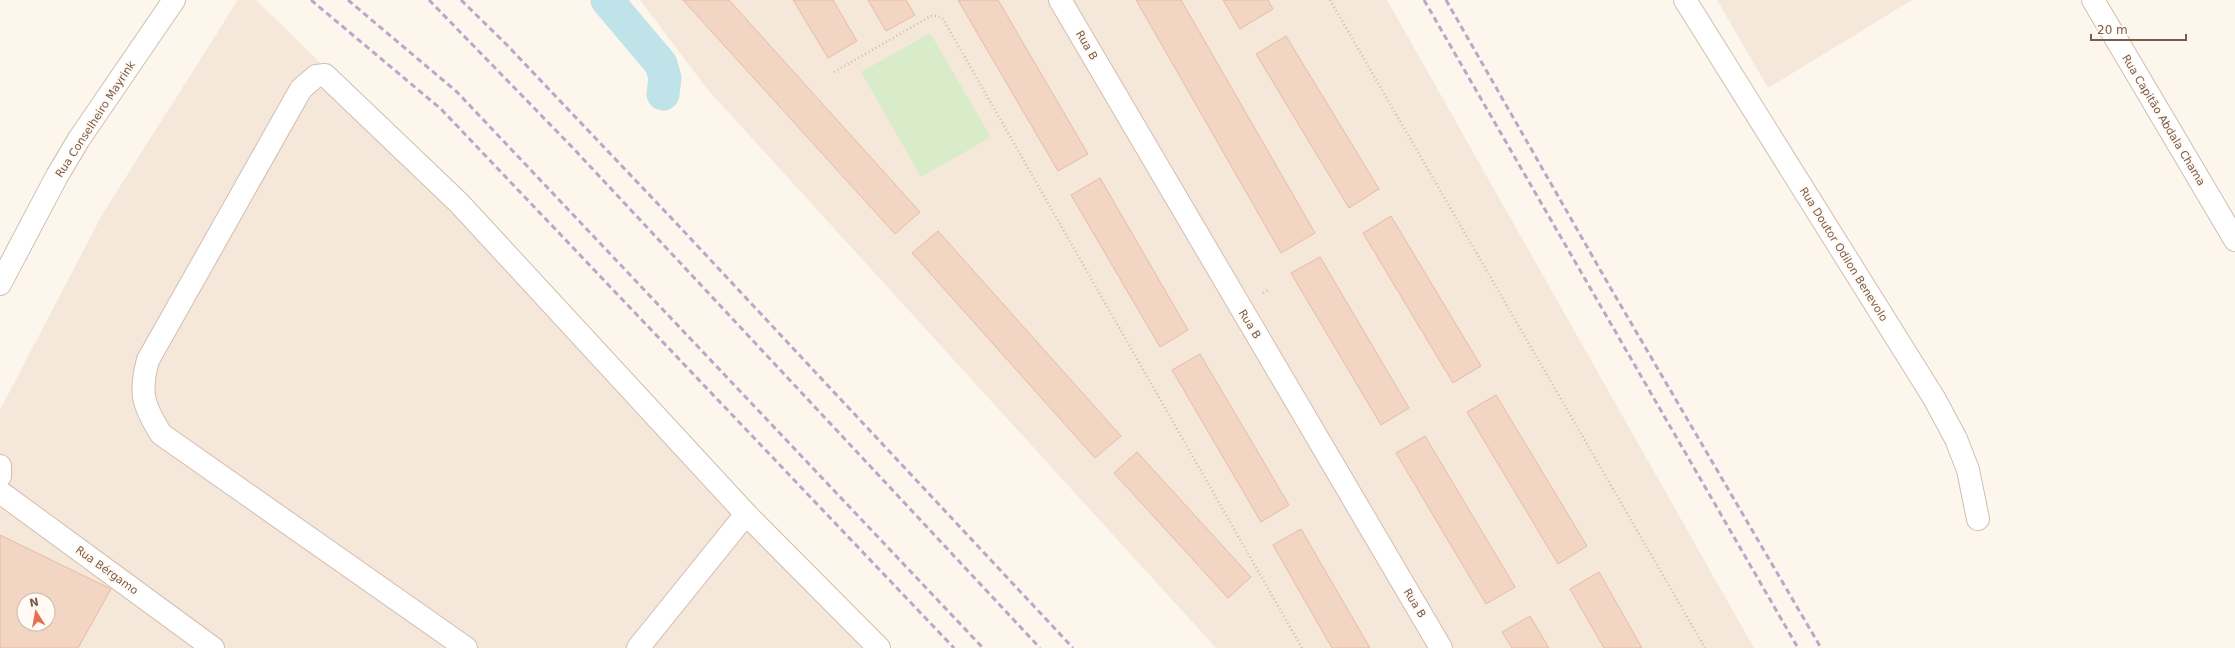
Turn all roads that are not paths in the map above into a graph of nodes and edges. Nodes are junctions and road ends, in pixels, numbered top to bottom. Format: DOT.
graph roads {
  1 [pos="174,0"];
  2 [pos="1060,0"];
  3 [pos="1685,0"];
  4 [pos="2093,0"];
  5 [pos="2235,240"];
  6 [pos="0,284"];
  7 [pos="0,466"];
  8 [pos="0,476"];
  9 [pos="0,492"];
  10 [pos="746,514"];
  11 [pos="1978,519"];
  12 [pos="213,648"];
  13 [pos="466,648"];
  14 [pos="638,648"];
  15 [pos="878,648"];
  16 [pos="1441,648"];
  1 -- 6 [label="street, Rua Conselheiro Mayrink"];
  2 -- 16 [label="street, Rua B"];
  3 -- 11 [label="street, Rua Doutor Odilon Benevolo"];
  4 -- 5 [label="street, Rua Capitão Abdala Chama"];
  7 -- 8 [label="street"];
  9 -- 12 [label="street, Rua Bérgamo"];
  10 -- 13 [label="street"];
  10 -- 14 [label="street"];
  10 -- 15 [label="street"];
}
